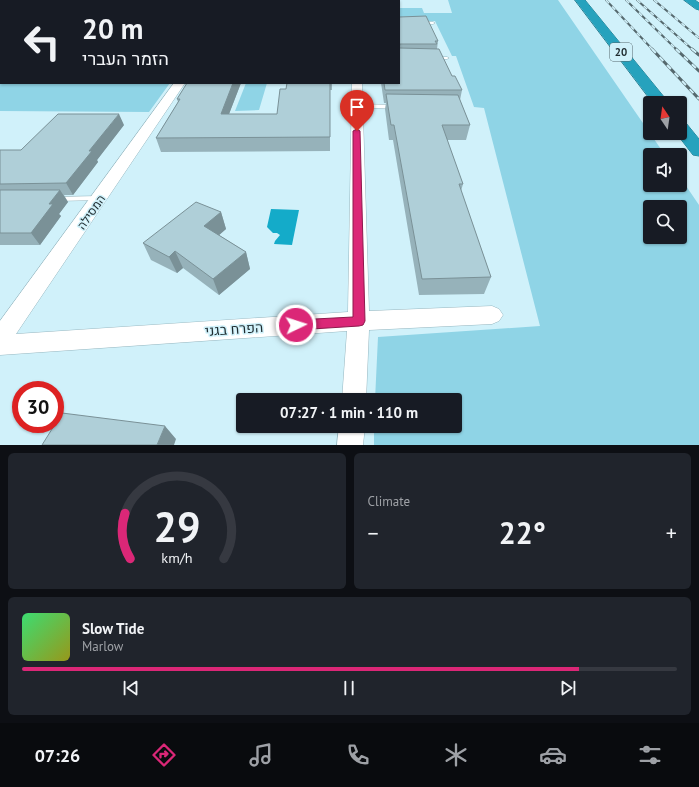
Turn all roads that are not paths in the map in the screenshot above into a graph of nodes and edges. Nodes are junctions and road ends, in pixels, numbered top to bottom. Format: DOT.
graph roads {
  1 [pos="580,0"];
  2 [pos="689,0"];
  3 [pos="699,7"];
  4 [pos="400,22"];
  5 [pos="433,23"];
  6 [pos="427,58"];
  7 [pos="448,58"];
  8 [pos="179,84"];
  9 [pos="357,84"];
  10 [pos="655,96"];
  11 [pos="357,106"];
  12 [pos="402,107"];
  13 [pos="687,136"];
  14 [pos="699,151"];
  15 [pos="100,198"];
  16 [pos="46,199"];
  17 [pos="492,315"];
  18 [pos="359,321"];
  19 [pos="0,339"];
  20 [pos="0,345"];
  21 [pos="354,393"];
  22 [pos="351,433"];
  23 [pos="350,445"];
  1 -- 10 [label="highway, 20"];
  2 -- 3 [label="highway"];
  4 -- 5 [label="lane"];
  6 -- 7 [label="lane"];
  8 -- 15 [label="street, המסילה"];
  9 -- 11 [label="street"];
  11 -- 12 [label="lane"];
  11 -- 18 [label="street"];
  13 -- 14 [label="highway"];
  15 -- 16 [label="lane"];
  15 -- 19 [label="street, המסילה"];
  17 -- 18 [label="street, הפרח בגני"];
  18 -- 20 [label="street, הפרח בגני"];
  18 -- 21 [label="street"];
  22 -- 23 [label="street"];
}
